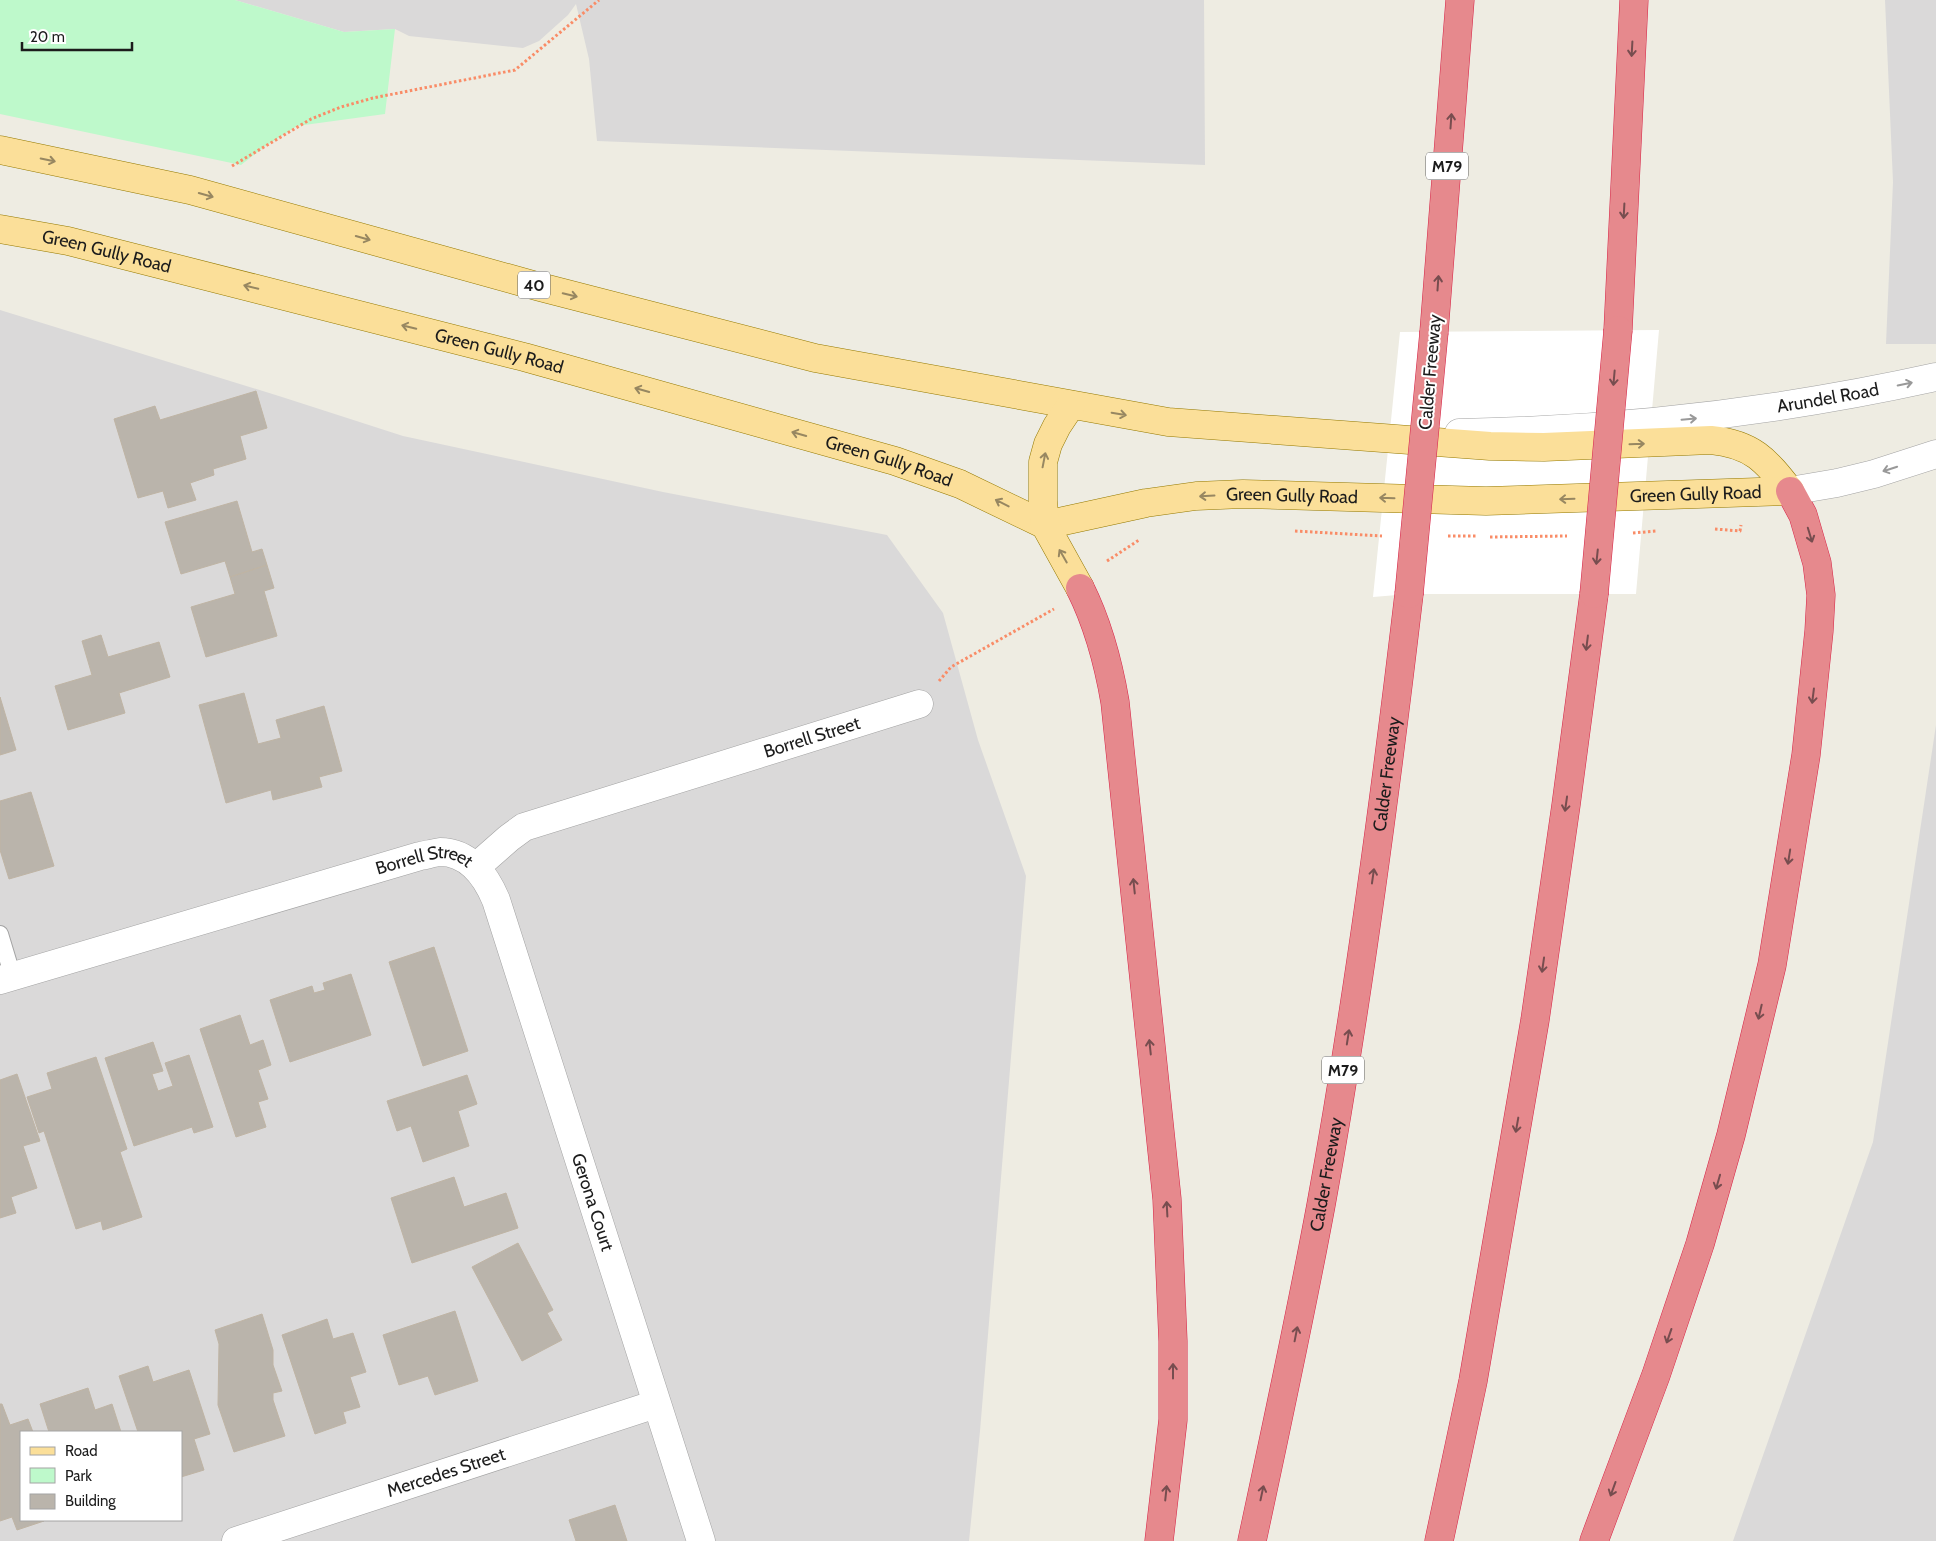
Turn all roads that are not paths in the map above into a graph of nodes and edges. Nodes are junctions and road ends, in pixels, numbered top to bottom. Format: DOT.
graph roads {
  1 [pos="1460,0"];
  2 [pos="1634,0"];
  3 [pos="0,150"];
  4 [pos="0,229"];
  5 [pos="1936,377"];
  6 [pos="1071,405"];
  7 [pos="1291,433"];
  8 [pos="1936,454"];
  9 [pos="1790,491"];
  10 [pos="1045,525"];
  11 [pos="1080,588"];
  12 [pos="919,704"];
  13 [pos="476,867"];
  14 [pos="0,934"];
  15 [pos="6,979"];
  16 [pos="656,1404"];
  17 [pos="236,1541"];
  18 [pos="700,1541"];
  19 [pos="1159,1541"];
  20 [pos="1252,1541"];
  21 [pos="1439,1541"];
  22 [pos="1594,1541"];
  20 -- 1 [label="highway, Calder Freeway / M79, one-way, bridge"];
  2 -- 21 [label="highway, one-way, bridge"];
  3 -- 6 [label="main road, 40, one-way"];
  10 -- 4 [label="main road, Green Gully Road, one-way"];
  7 -- 5 [label="street, Arundel Road, one-way"];
  6 -- 7 [label="main road, one-way"];
  10 -- 6 [label="main road, one-way"];
  7 -- 9 [label="main road, one-way"];
  8 -- 9 [label="street, one-way"];
  9 -- 10 [label="main road, Green Gully Road, one-way"];
  9 -- 22 [label="highway, one-way"];
  11 -- 10 [label="main road, one-way"];
  19 -- 11 [label="highway, one-way"];
  12 -- 13 [label="street, Borrell Street"];
  13 -- 15 [label="street, Borrell Street"];
  13 -- 16 [label="street, Gerona Court"];
  14 -- 15 [label="lane"];
  16 -- 17 [label="street, Mercedes Street"];
  16 -- 18 [label="street, Gerona Court"];
}
